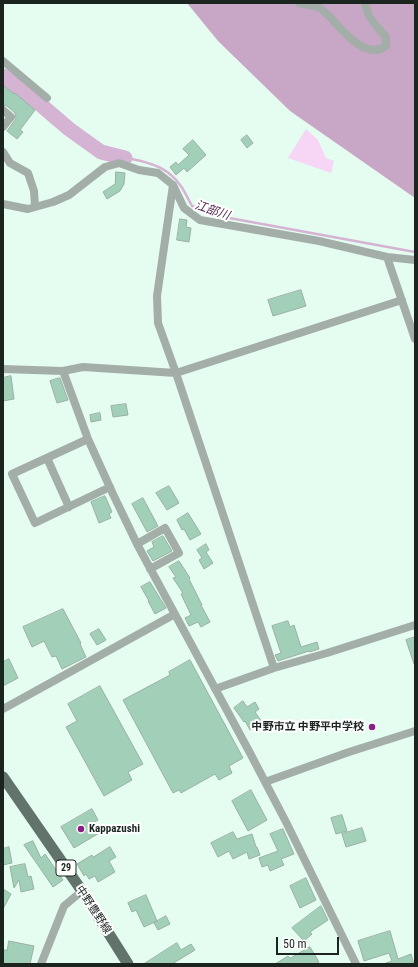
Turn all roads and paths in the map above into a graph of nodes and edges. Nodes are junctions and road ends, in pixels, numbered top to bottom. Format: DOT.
graph roads {
  1 [pos="299,3"];
  2 [pos="365,3"];
  3 [pos="3,61"];
  4 [pos="47,98"];
  5 [pos="3,110"];
  6 [pos="3,127"];
  7 [pos="3,152"];
  8 [pos="173,185"];
  9 [pos="3,204"];
  10 [pos="35,206"];
  11 [pos="387,257"];
  12 [pos="415,260"];
  13 [pos="402,300"];
  14 [pos="415,339"];
  15 [pos="3,369"];
  16 [pos="63,371"];
  17 [pos="176,373"];
  18 [pos="88,439"];
  19 [pos="47,458"];
  20 [pos="110,487"];
  21 [pos="69,507"];
  22 [pos="137,544"];
  23 [pos="150,569"];
  24 [pos="175,614"];
  25 [pos="415,625"];
  26 [pos="274,668"];
  27 [pos="215,689"];
  28 [pos="3,709"];
  29 [pos="415,731"];
  30 [pos="3,777"];
  31 [pos="265,782"];
  32 [pos="82,891"];
  33 [pos="127,963"];
  34 [pos="41,964"];
  35 [pos="356,964"];
  1 -- 2 [label="street"];
  3 -- 4 [label="street"];
  5 -- 6 [label="street"];
  7 -- 10 [label="street"];
  8 -- 10 [label="street"];
  8 -- 11 [label="street"];
  8 -- 17 [label="street"];
  9 -- 10 [label="street"];
  11 -- 12 [label="street"];
  11 -- 13 [label="street"];
  13 -- 14 [label="street"];
  13 -- 17 [label="street"];
  15 -- 16 [label="street"];
  16 -- 17 [label="street"];
  16 -- 18 [label="street"];
  17 -- 26 [label="street"];
  18 -- 19 [label="street"];
  18 -- 20 [label="street"];
  19 -- 21 [label="street"];
  19 -- 21 [label="street"];
  20 -- 21 [label="street"];
  20 -- 22 [label="street"];
  22 -- 23 [label="street"];
  22 -- 23 [label="street"];
  23 -- 24 [label="street"];
  24 -- 27 [label="street"];
  24 -- 28 [label="street"];
  25 -- 26 [label="street"];
  26 -- 27 [label="street"];
  27 -- 31 [label="street"];
  29 -- 31 [label="street"];
  30 -- 32 [label="main road, 中野豊野線 / 29"];
  31 -- 35 [label="street"];
  32 -- 33 [label="main road, 中野豊野線 / 29"];
  32 -- 34 [label="street"];
}
